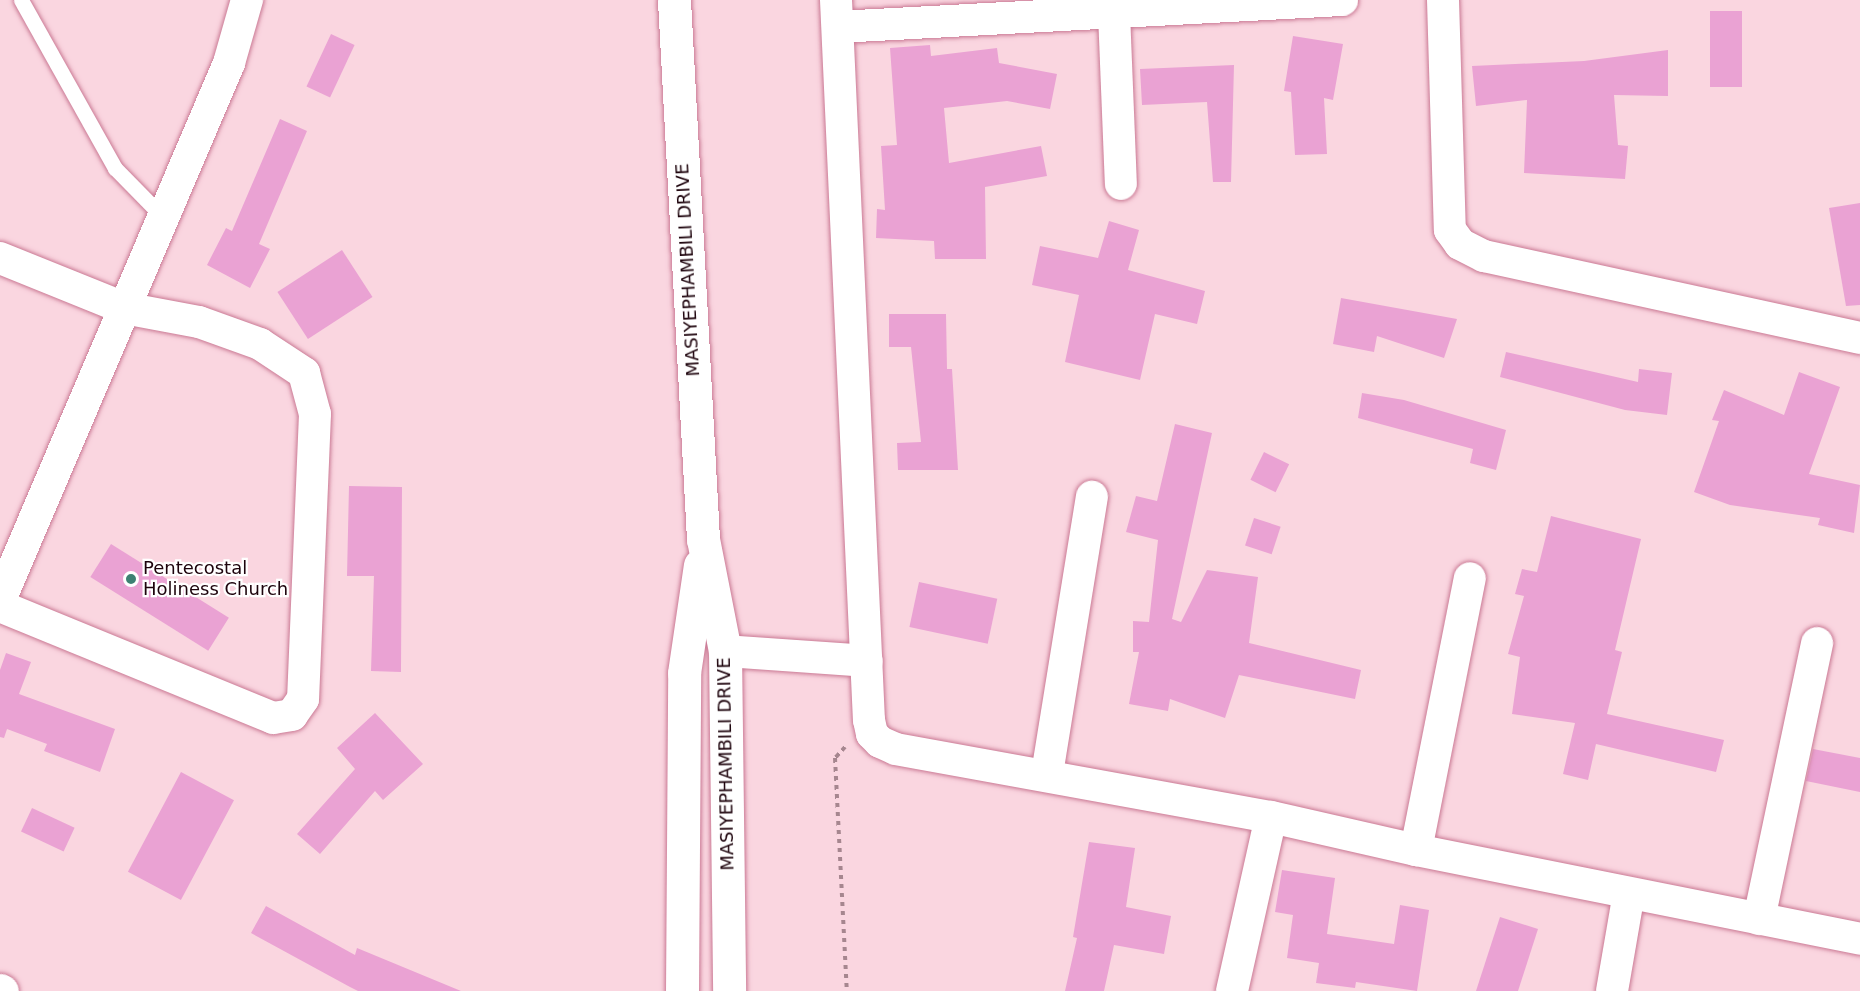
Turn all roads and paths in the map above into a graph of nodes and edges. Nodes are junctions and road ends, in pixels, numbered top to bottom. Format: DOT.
graph roads {
  1 [pos="21,0"];
  2 [pos="247,0"];
  3 [pos="674,0"];
  4 [pos="1342,0"];
  5 [pos="1443,0"];
  6 [pos="837,13"];
  7 [pos="1114,13"];
  8 [pos="1121,184"];
  9 [pos="163,217"];
  10 [pos="0,258"];
  11 [pos="124,308"];
  12 [pos="1860,338"];
  13 [pos="1092,497"];
  14 [pos="703,539"];
  15 [pos="1470,578"];
  16 [pos="0,600"];
  17 [pos="0,606"];
  18 [pos="1817,643"];
  19 [pos="725,651"];
  20 [pos="867,661"];
  21 [pos="872,734"];
  22 [pos="1047,774"];
  23 [pos="1271,817"];
  24 [pos="1416,850"];
  25 [pos="1629,893"];
  26 [pos="1759,919"];
  27 [pos="1860,939"];
  28 [pos="682,991"];
  29 [pos="729,991"];
  30 [pos="847,991"];
  31 [pos="1232,991"];
  32 [pos="1612,991"];
  1 -- 9 [label="lane"];
  2 -- 9 [label="street"];
  3 -- 14 [label="main road, MASIYEPHAMBILI DRIVE"];
  4 -- 7 [label="street"];
  5 -- 12 [label="street"];
  6 -- 7 [label="street"];
  6 -- 20 [label="street"];
  7 -- 8 [label="street"];
  9 -- 11 [label="street"];
  10 -- 11 [label="street"];
  11 -- 16 [label="street"];
  11 -- 17 [label="street"];
  13 -- 22 [label="street"];
  14 -- 19 [label="main road, MASIYEPHAMBILI DRIVE"];
  14 -- 28 [label="main road, MASIYEPHAMBILI DRIVE"];
  15 -- 24 [label="street"];
  18 -- 26 [label="street"];
  19 -- 20 [label="street"];
  19 -- 29 [label="main road, MASIYEPHAMBILI DRIVE"];
  20 -- 21 [label="street"];
  21 -- 22 [label="street"];
  21 -- 30 [label="path"];
  22 -- 23 [label="street"];
  23 -- 24 [label="street"];
  23 -- 31 [label="street"];
  24 -- 25 [label="street"];
  25 -- 26 [label="street"];
  25 -- 32 [label="street"];
  26 -- 27 [label="street"];
}
